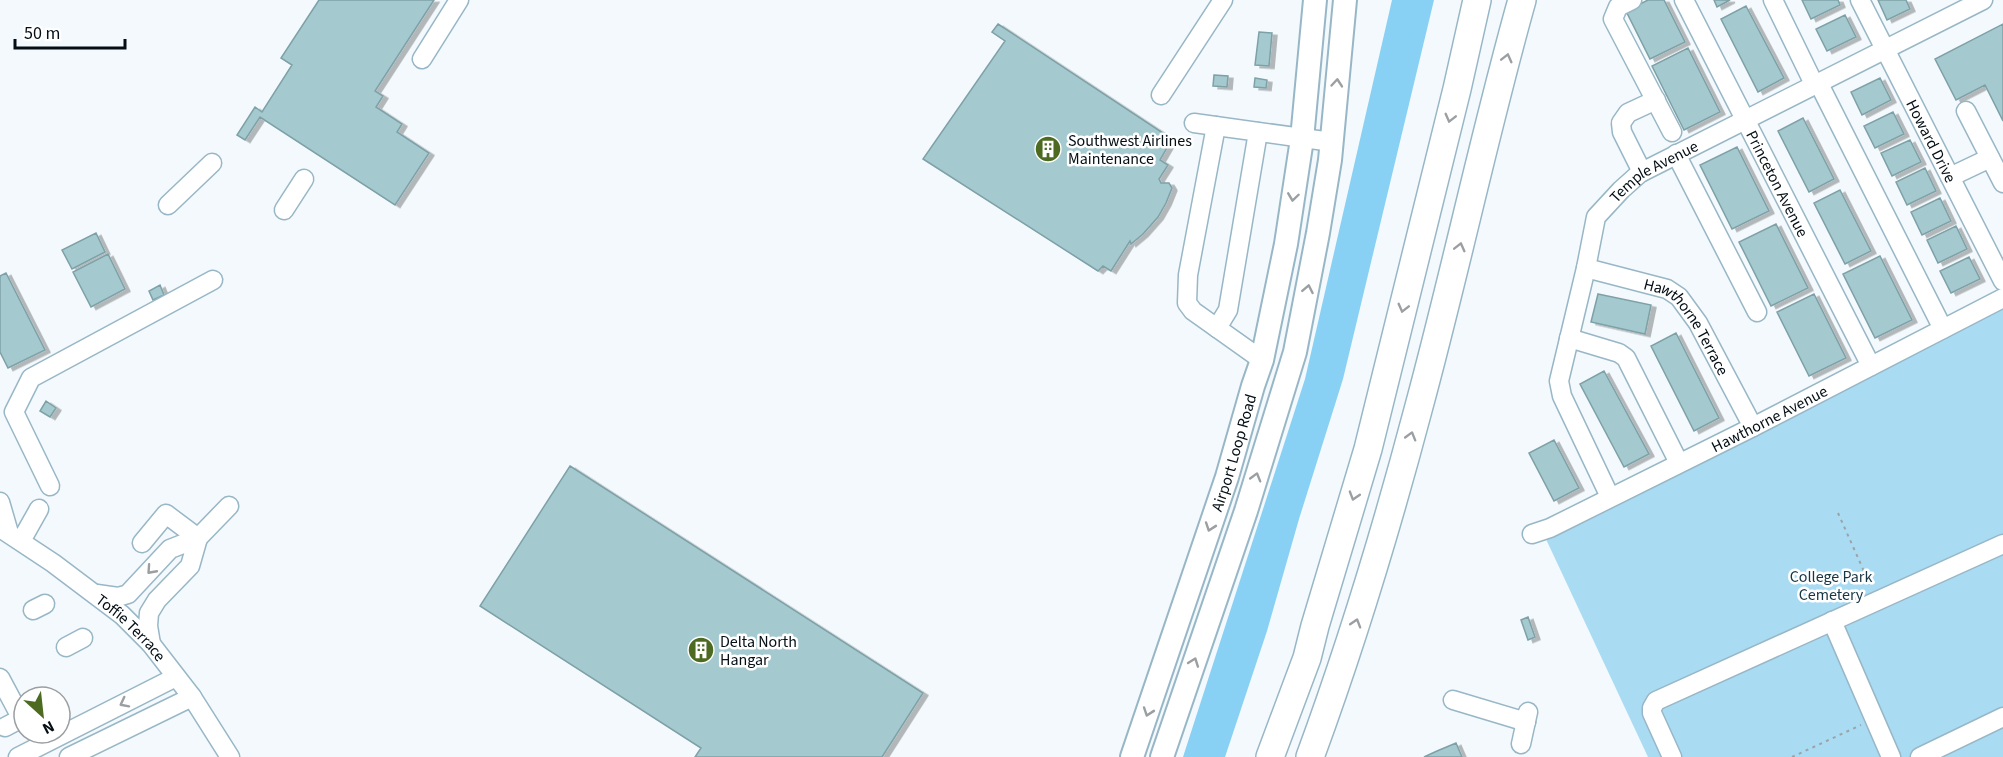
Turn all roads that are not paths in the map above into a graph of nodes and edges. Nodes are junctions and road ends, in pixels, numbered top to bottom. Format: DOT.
graph roads {
  1 [pos="459,0"];
  2 [pos="1223,0"];
  3 [pos="1315,0"];
  4 [pos="1345,0"];
  5 [pos="1477,0"];
  6 [pos="1522,0"];
  7 [pos="1632,0"];
  8 [pos="1684,0"];
  9 [pos="1773,0"];
  10 [pos="1860,0"];
  11 [pos="1983,0"];
  12 [pos="1885,49"];
  13 [pos="422,59"];
  14 [pos="1816,83"];
  15 [pos="1161,94"];
  16 [pos="1656,100"];
  17 [pos="1966,111"];
  18 [pos="1743,120"];
  19 [pos="1194,123"];
  20 [pos="1216,126"];
  21 [pos="1258,132"];
  22 [pos="1672,132"];
  23 [pos="1302,139"];
  24 [pos="1332,142"];
  25 [pos="1676,154"];
  26 [pos="1990,158"];
  27 [pos="212,163"];
  28 [pos="1642,172"];
  29 [pos="1950,177"];
  30 [pos="304,179"];
  31 [pos="2003,183"];
  32 [pos="168,205"];
  33 [pos="284,210"];
  34 [pos="1586,268"];
  35 [pos="213,280"];
  36 [pos="2003,280"];
  37 [pos="2003,298"];
  38 [pos="1757,312"];
  39 [pos="1216,328"];
  40 [pos="1943,329"];
  41 [pos="1569,338"];
  42 [pos="1262,360"];
  43 [pos="1871,366"];
  44 [pos="1752,427"];
  45 [pos="1679,463"];
  46 [pos="50,486"];
  47 [pos="1610,497"];
  48 [pos="0,502"];
  49 [pos="229,506"];
  50 [pos="39,509"];
  51 [pos="10,534"];
  52 [pos="1532,534"];
  53 [pos="198,538"];
  54 [pos="142,543"];
  55 [pos="2003,544"];
  56 [pos="97,594"];
  57 [pos="1832,621"];
  58 [pos="83,638"];
  59 [pos="151,644"];
  60 [pos="66,647"];
  61 [pos="1307,658"];
  62 [pos="4,677"];
  63 [pos="176,677"];
  64 [pos="1339,679"];
  65 [pos="192,697"];
  66 [pos="12,698"];
  67 [pos="1453,700"];
  68 [pos="2003,717"];
  69 [pos="72,718"];
  70 [pos="4,727"];
  71 [pos="12,730"];
  72 [pos="1521,744"];
  73 [pos="69,757"];
  74 [pos="230,757"];
  75 [pos="1132,757"];
  76 [pos="1162,757"];
  77 [pos="1256,757"];
  78 [pos="1270,757"];
  79 [pos="1310,757"];
  80 [pos="1328,757"];
  81 [pos="1672,757"];
  82 [pos="1891,757"];
  83 [pos="1920,757"];
  1 -- 13 [label="street"];
  2 -- 15 [label="street"];
  3 -- 23 [label="main road, Airport Loop Road"];
  24 -- 4 [label="main road, Airport Loop Road, one-way"];
  5 -- 61 [label="highway, one-way"];
  64 -- 6 [label="highway, one-way"];
  7 -- 16 [label="street"];
  8 -- 18 [label="street, Princeton Avenue"];
  9 -- 14 [label="street"];
  10 -- 12 [label="street, Howard Drive"];
  11 -- 12 [label="street, Temple Avenue"];
  12 -- 14 [label="street, Temple Avenue"];
  12 -- 29 [label="street, Howard Drive"];
  14 -- 18 [label="street, Temple Avenue"];
  14 -- 40 [label="street"];
  16 -- 22 [label="street"];
  16 -- 28 [label="street"];
  17 -- 26 [label="street"];
  18 -- 25 [label="street, Temple Avenue"];
  18 -- 43 [label="street, Princeton Avenue"];
  19 -- 20 [label="street"];
  20 -- 21 [label="street"];
  20 -- 39 [label="street"];
  21 -- 23 [label="street"];
  21 -- 39 [label="street"];
  23 -- 24 [label="street"];
  23 -- 42 [label="main road, Airport Loop Road, one-way"];
  76 -- 24 [label="main road, Airport Loop Road, one-way"];
  25 -- 28 [label="street, Temple Avenue"];
  25 -- 38 [label="street"];
  26 -- 29 [label="street"];
  26 -- 31 [label="street"];
  27 -- 32 [label="street"];
  28 -- 34 [label="street, Temple Avenue"];
  29 -- 36 [label="street, Howard Drive"];
  30 -- 33 [label="street"];
  34 -- 41 [label="street, Temple Avenue"];
  34 -- 44 [label="street, Hawthorne Terrace"];
  35 -- 46 [label="street"];
  37 -- 40 [label="street, Hawthorne Avenue"];
  39 -- 42 [label="street"];
  40 -- 43 [label="street, Hawthorne Avenue"];
  41 -- 45 [label="street"];
  41 -- 47 [label="street, Temple Avenue"];
  42 -- 75 [label="main road, Airport Loop Road, one-way"];
  43 -- 44 [label="street, Hawthorne Avenue"];
  44 -- 45 [label="street, Hawthorne Avenue"];
  45 -- 47 [label="street, Hawthorne Avenue"];
  47 -- 52 [label="street, Hawthorne Avenue"];
  48 -- 51 [label="street"];
  49 -- 53 [label="street"];
  50 -- 51 [label="street"];
  51 -- 56 [label="street, Toffie Terrace"];
  53 -- 54 [label="street"];
  53 -- 56 [label="street, one-way"];
  53 -- 59 [label="street"];
  55 -- 57 [label="street"];
  56 -- 59 [label="street, Toffie Terrace"];
  57 -- 81 [label="street"];
  57 -- 82 [label="street"];
  58 -- 60 [label="street"];
  59 -- 63 [label="street, Toffie Terrace"];
  61 -- 77 [label="highway"];
  61 -- 78 [label="highway"];
  62 -- 66 [label="street"];
  63 -- 65 [label="street, Toffie Terrace"];
  63 -- 69 [label="street, one-way"];
  64 -- 79 [label="highway"];
  64 -- 80 [label="highway"];
  65 -- 73 [label="street"];
  65 -- 74 [label="street, Toffie Terrace"];
  67 -- 72 [label="street"];
  68 -- 83 [label="street"];
  70 -- 71 [label="street"];
}
